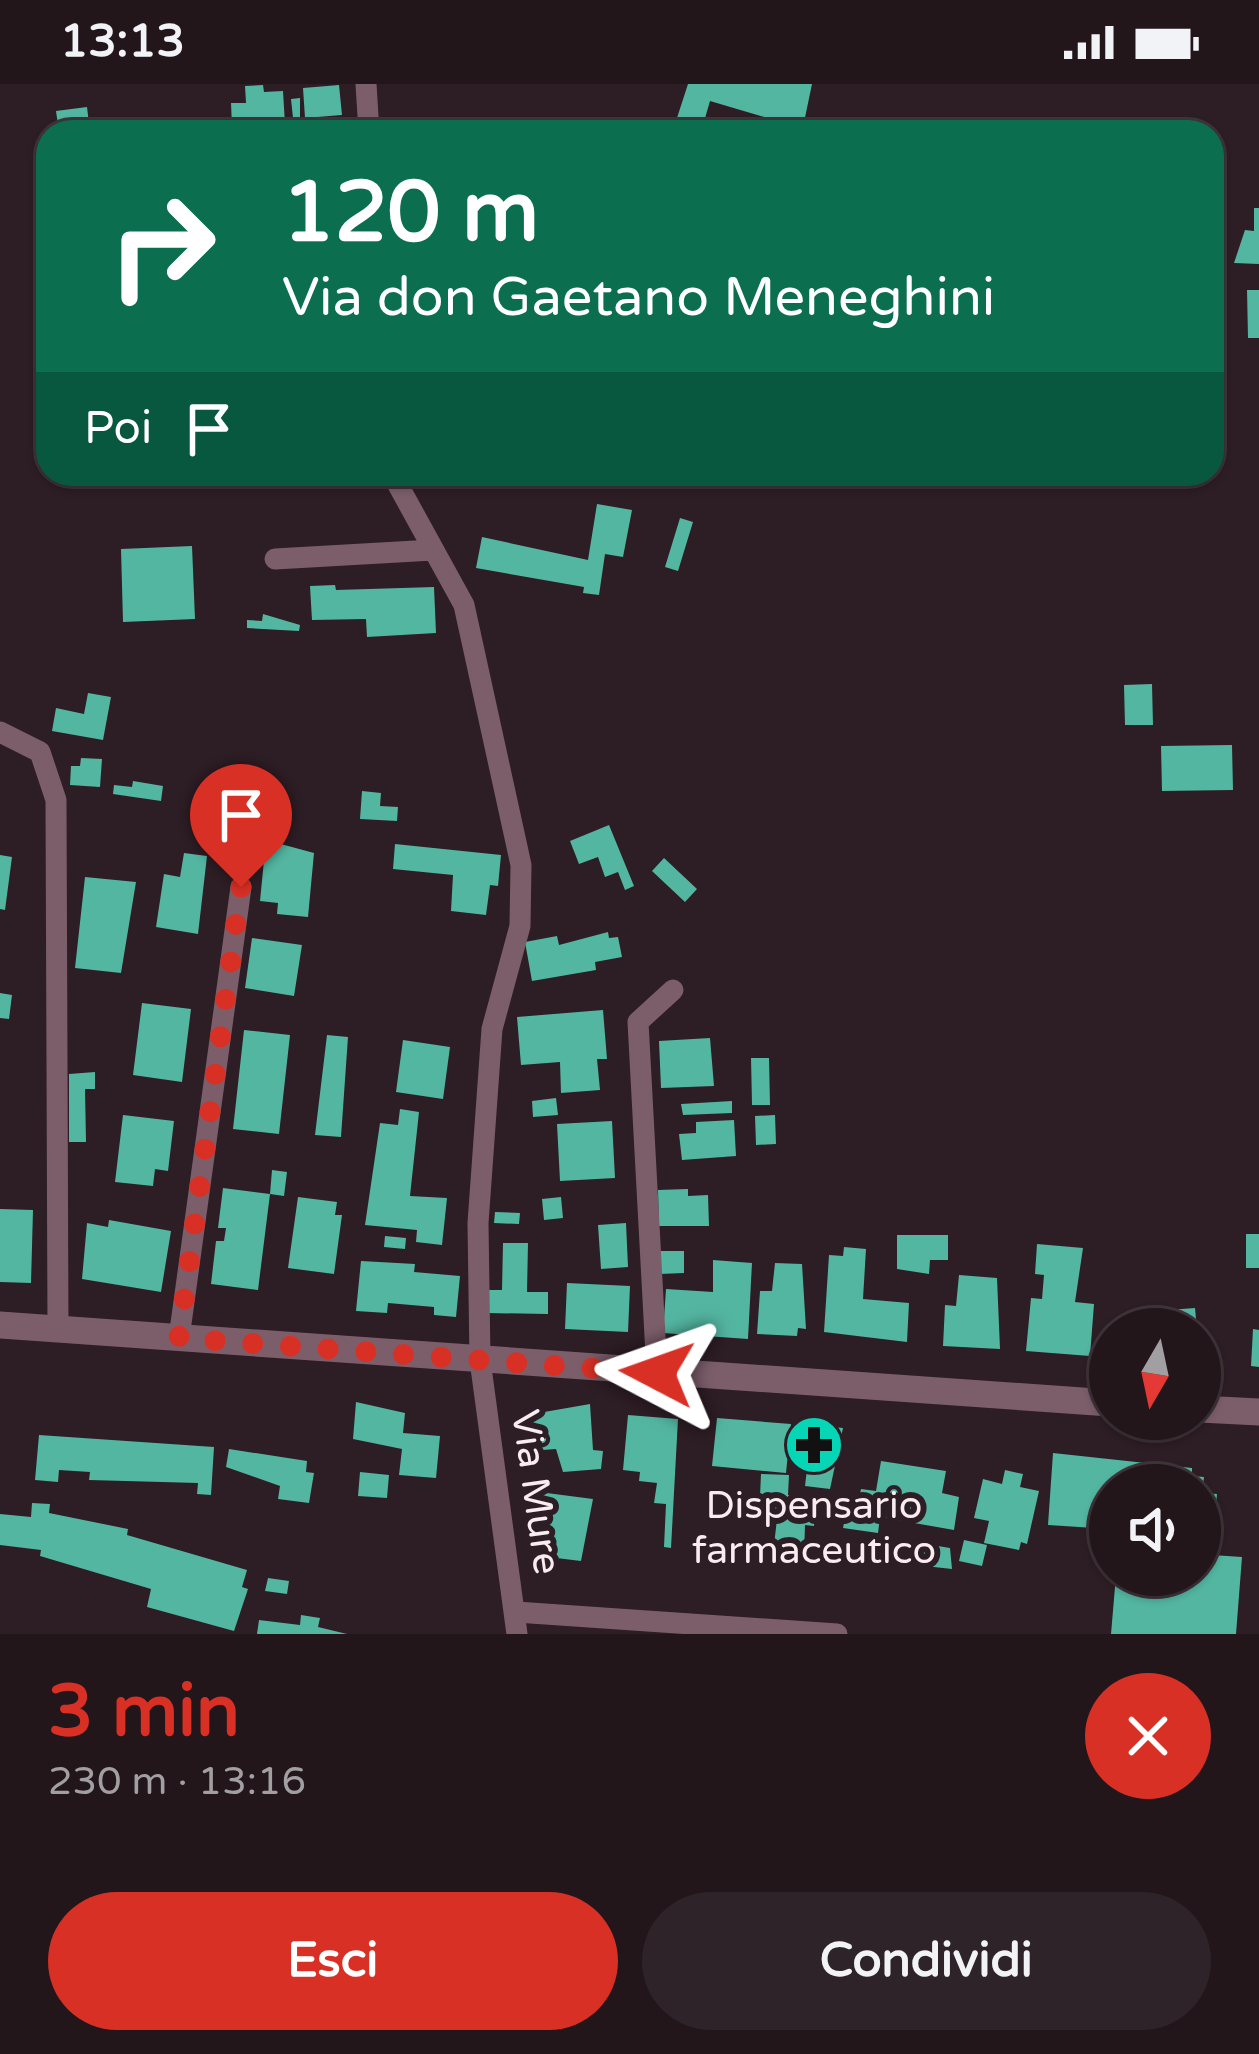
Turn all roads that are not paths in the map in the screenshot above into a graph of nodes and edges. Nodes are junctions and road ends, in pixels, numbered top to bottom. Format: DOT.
graph roads {
  1 [pos="366,84"];
  2 [pos="368,120"];
  3 [pos="398,486"];
  4 [pos="433,550"];
  5 [pos="275,559"];
  6 [pos="0,732"];
  7 [pos="241,887"];
  8 [pos="674,990"];
  9 [pos="0,1325"];
  10 [pos="58,1329"];
  11 [pos="179,1338"];
  12 [pos="480,1360"];
  13 [pos="657,1373"];
  14 [pos="1089,1402"];
  15 [pos="1221,1409"];
  16 [pos="1259,1412"];
  17 [pos="517,1623"];
  18 [pos="837,1634"];
  1 -- 2 [label="street"];
  3 -- 4 [label="street, Via Mure"];
  4 -- 5 [label="street"];
  4 -- 12 [label="street, Via Mure"];
  6 -- 10 [label="street"];
  7 -- 11 [label="street"];
  8 -- 13 [label="street"];
  9 -- 10 [label="street"];
  10 -- 11 [label="street"];
  11 -- 12 [label="street"];
  12 -- 13 [label="street"];
  12 -- 17 [label="street, Via Mure"];
  13 -- 14 [label="street"];
  15 -- 16 [label="street"];
  17 -- 18 [label="street"];
}
